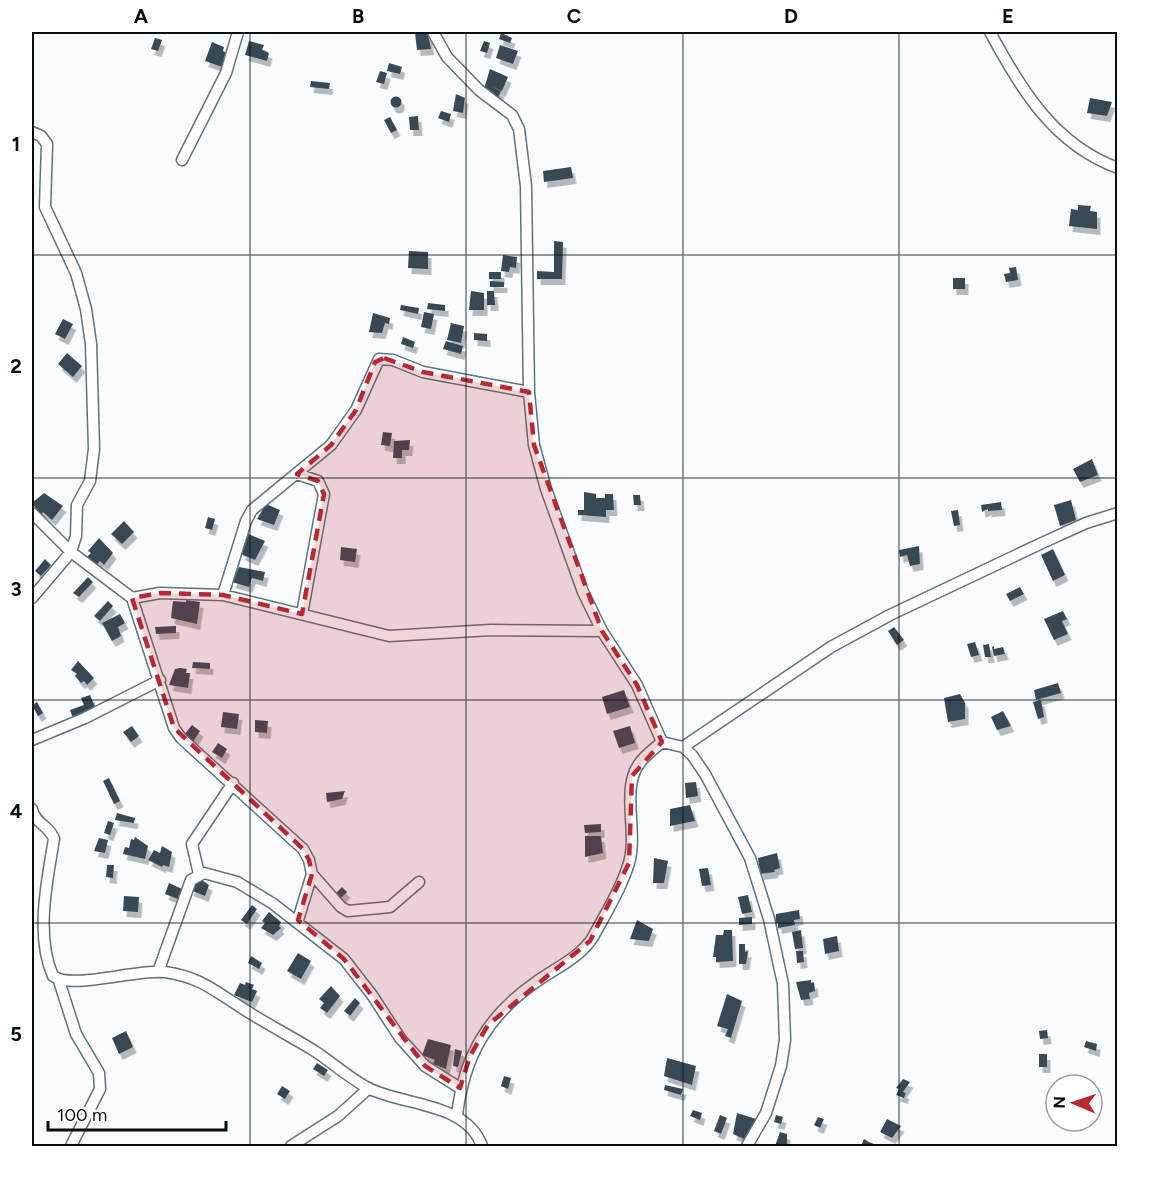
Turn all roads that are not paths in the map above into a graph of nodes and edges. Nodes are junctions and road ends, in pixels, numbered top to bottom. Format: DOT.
graph roads {
  1 [pos="238,32"];
  2 [pos="433,32"];
  3 [pos="990,32"];
  4 [pos="32,132"];
  5 [pos="182,160"];
  6 [pos="1118,168"];
  7 [pos="529,392"];
  8 [pos="297,474"];
  9 [pos="32,513"];
  10 [pos="1118,513"];
  11 [pos="71,552"];
  12 [pos="223,595"];
  13 [pos="32,598"];
  14 [pos="132,598"];
  15 [pos="302,614"];
  16 [pos="602,632"];
  17 [pos="160,680"];
  18 [pos="662,742"];
  19 [pos="34,743"];
  20 [pos="683,747"];
  21 [pos="233,783"];
  22 [pos="32,812"];
  23 [pos="199,874"];
  24 [pos="312,874"];
  25 [pos="419,882"];
  26 [pos="298,920"];
  27 [pos="158,972"];
  28 [pos="59,981"];
  29 [pos="369,1088"];
  30 [pos="460,1088"];
  31 [pos="457,1115"];
  32 [pos="71,1146"];
  33 [pos="291,1146"];
  34 [pos="482,1146"];
  35 [pos="747,1146"];
  1 -- 5 [label="street"];
  2 -- 7 [label="street"];
  3 -- 6 [label="street"];
  4 -- 11 [label="street"];
  7 -- 8 [label="street"];
  7 -- 16 [label="street"];
  8 -- 12 [label="street"];
  8 -- 15 [label="street"];
  9 -- 11 [label="street"];
  10 -- 20 [label="street"];
  11 -- 13 [label="street"];
  11 -- 14 [label="street"];
  12 -- 14 [label="street"];
  12 -- 15 [label="street"];
  14 -- 17 [label="street"];
  15 -- 16 [label="street"];
  16 -- 18 [label="street"];
  17 -- 19 [label="street"];
  17 -- 21 [label="street"];
  18 -- 20 [label="street"];
  18 -- 30 [label="street"];
  20 -- 35 [label="street"];
  21 -- 23 [label="street"];
  21 -- 24 [label="street"];
  22 -- 28 [label="street"];
  23 -- 26 [label="street"];
  23 -- 27 [label="street"];
  24 -- 25 [label="street"];
  24 -- 26 [label="street"];
  26 -- 30 [label="street"];
  27 -- 28 [label="street"];
  27 -- 29 [label="street"];
  28 -- 32 [label="street"];
  29 -- 31 [label="street"];
  29 -- 33 [label="street"];
  30 -- 31 [label="street"];
  31 -- 34 [label="street"];
}
